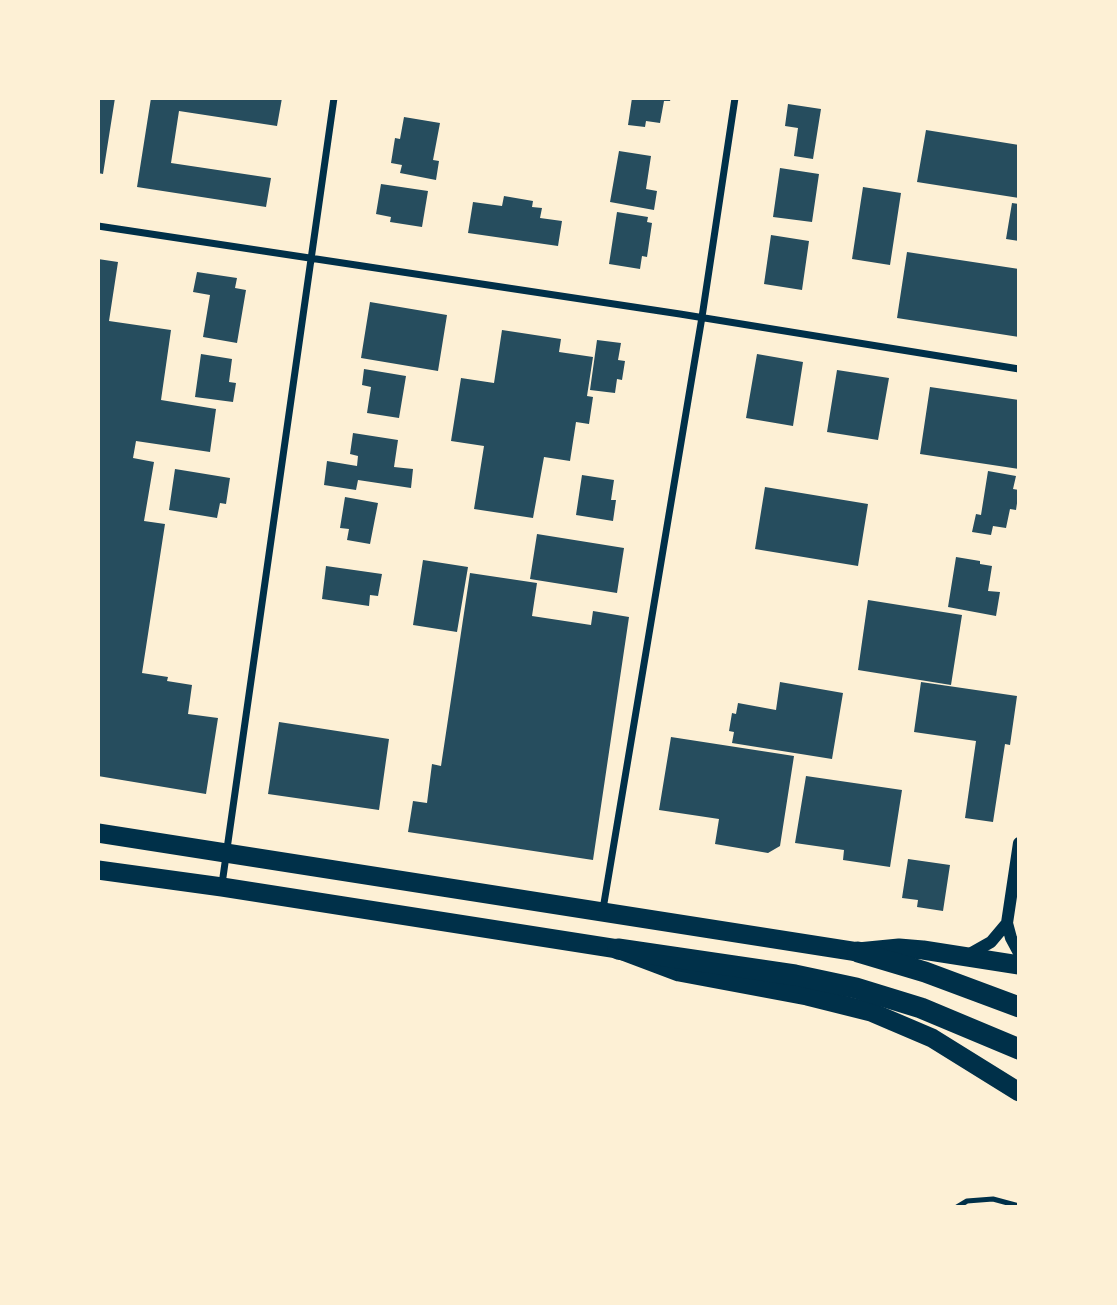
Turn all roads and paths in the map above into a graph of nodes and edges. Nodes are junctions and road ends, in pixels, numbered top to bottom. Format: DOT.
graph roads {
  1 [pos="334,98"];
  2 [pos="735,98"];
  3 [pos="98,226"];
  4 [pos="310,258"];
  5 [pos="702,317"];
  6 [pos="1019,369"];
  7 [pos="98,833"];
  8 [pos="1019,843"];
  9 [pos="227,853"];
  10 [pos="98,870"];
  11 [pos="222,887"];
  12 [pos="603,912"];
  13 [pos="1007,923"];
  14 [pos="618,949"];
  15 [pos="858,951"];
  16 [pos="1019,953"];
  17 [pos="964,956"];
  18 [pos="1019,965"];
  19 [pos="1019,1007"];
  20 [pos="1019,1049"];
  21 [pos="1019,1092"];
  22 [pos="1019,1206"];
  23 [pos="957,1207"];
  1 -- 4 [label="street"];
  2 -- 5 [label="street"];
  3 -- 4 [label="street"];
  4 -- 5 [label="street"];
  4 -- 9 [label="street"];
  5 -- 6 [label="street"];
  5 -- 12 [label="street"];
  7 -- 9 [label="highway"];
  8 -- 13 [label="street"];
  9 -- 11 [label="street"];
  9 -- 12 [label="highway"];
  10 -- 11 [label="highway"];
  11 -- 14 [label="highway"];
  12 -- 15 [label="highway"];
  13 -- 16 [label="street"];
  13 -- 17 [label="street"];
  14 -- 20 [label="highway"];
  14 -- 21 [label="highway"];
  15 -- 17 [label="highway"];
  15 -- 19 [label="highway"];
  17 -- 18 [label="highway"];
  22 -- 23 [label="lane"];
}
